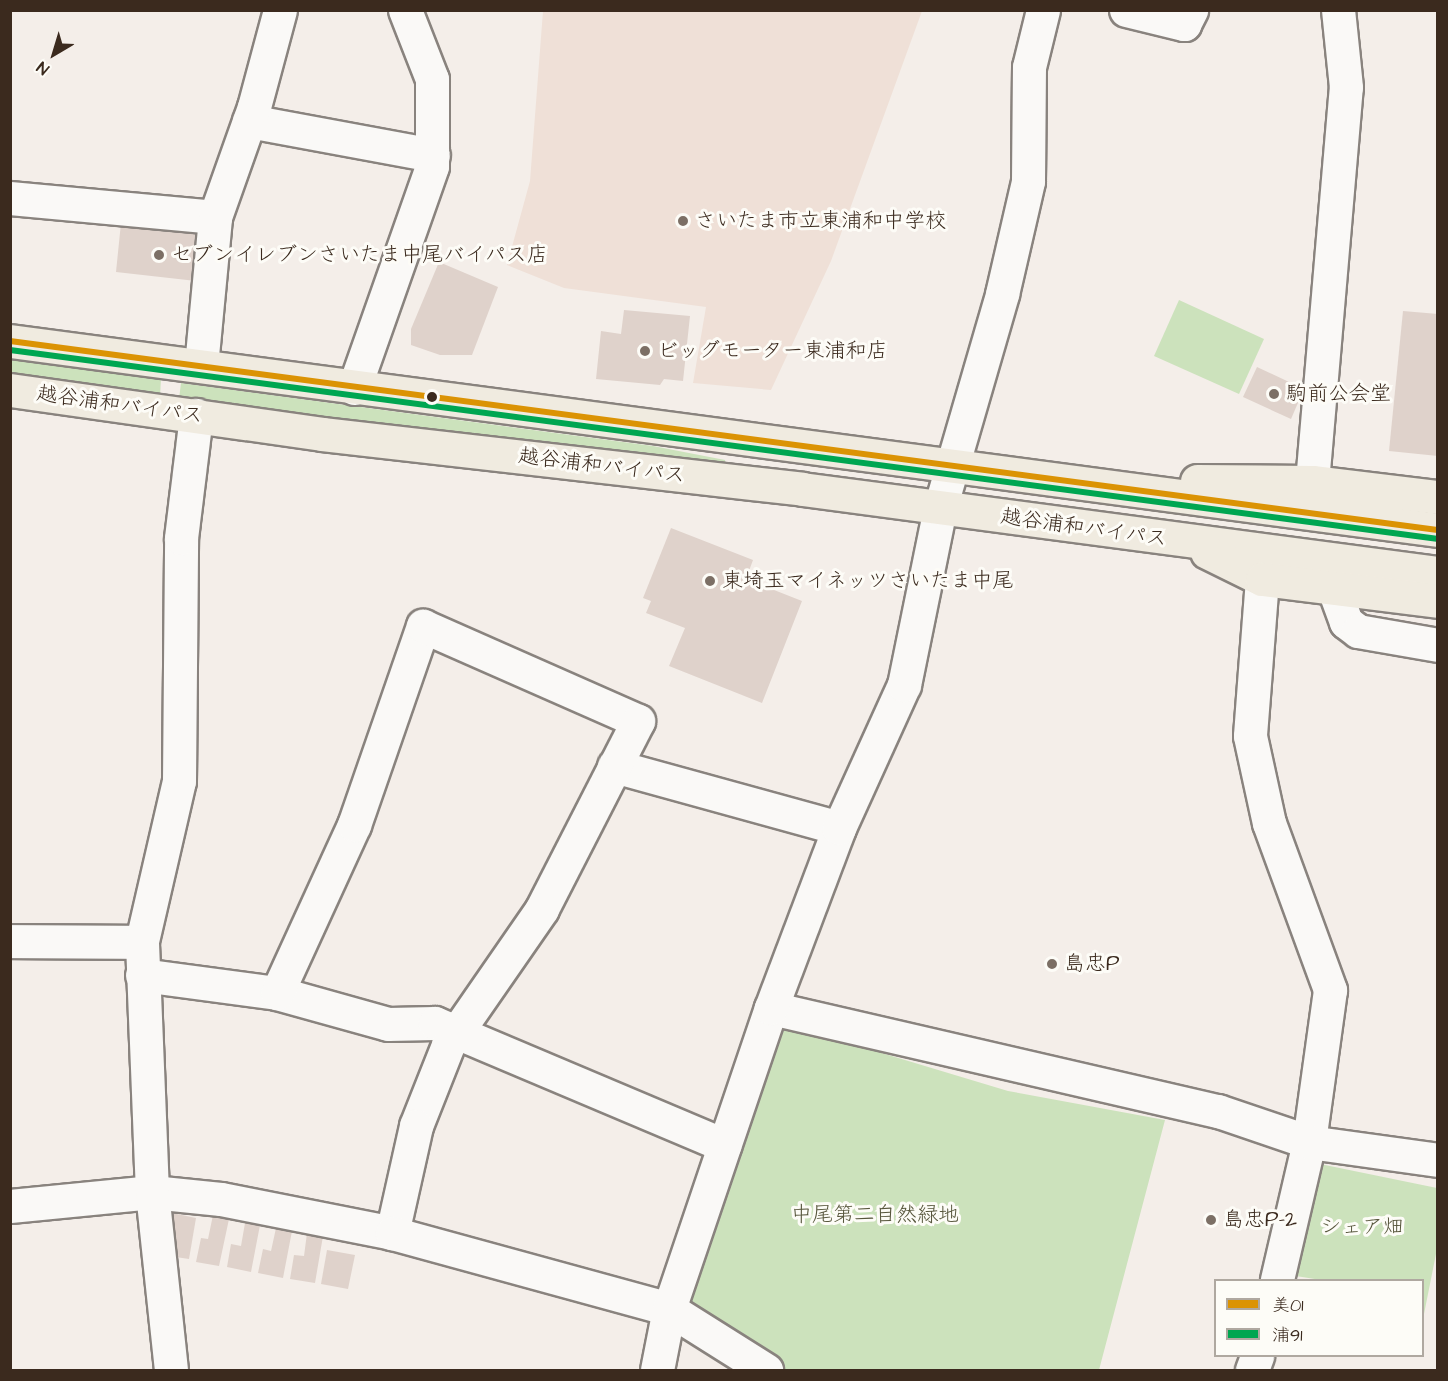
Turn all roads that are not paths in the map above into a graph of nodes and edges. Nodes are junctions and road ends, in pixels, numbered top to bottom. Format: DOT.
graph roads {
  1 [pos="280,10"];
  2 [pos="405,10"];
  3 [pos="1043,10"];
  4 [pos="1126,10"];
  5 [pos="1191,10"];
  6 [pos="1338,10"];
  7 [pos="249,121"];
  8 [pos="433,155"];
  9 [pos="10,198"];
  10 [pos="215,218"];
  11 [pos="10,341"];
  12 [pos="201,366"];
  13 [pos="354,388"];
  14 [pos="10,390"];
  15 [pos="196,416"];
  16 [pos="952,469"];
  17 [pos="1310,497"];
  18 [pos="1437,497"];
  19 [pos="940,508"];
  20 [pos="1437,530"];
  21 [pos="1193,543"];
  22 [pos="1437,573"];
  23 [pos="1262,579"];
  24 [pos="1334,589"];
  25 [pos="1437,601"];
  26 [pos="1437,645"];
  27 [pos="614,766"];
  28 [pos="839,828"];
  29 [pos="10,941"];
  30 [pos="142,942"];
  31 [pos="142,975"];
  32 [pos="277,993"];
  33 [pos="771,1008"];
  34 [pos="456,1034"];
  35 [pos="1310,1142"];
  36 [pos="724,1145"];
  37 [pos="1437,1160"];
  38 [pos="152,1192"];
  39 [pos="10,1206"];
  40 [pos="392,1233"];
  41 [pos="1276,1279"];
  42 [pos="669,1309"];
  43 [pos="758,1368"];
  44 [pos="171,1371"];
  45 [pos="657,1371"];
  1 -- 7 [label="street"];
  2 -- 8 [label="street"];
  3 -- 16 [label="street"];
  4 -- 5 [label="street"];
  6 -- 17 [label="street"];
  7 -- 8 [label="street"];
  7 -- 10 [label="street"];
  8 -- 13 [label="street"];
  9 -- 10 [label="street"];
  10 -- 12 [label="street"];
  11 -- 12 [label="highway, 越谷浦和バイパス"];
  12 -- 13 [label="highway, 越谷浦和バイパス"];
  13 -- 16 [label="highway, 越谷浦和バイパス"];
  14 -- 15 [label="highway, 越谷浦和バイパス"];
  15 -- 19 [label="highway, 越谷浦和バイパス"];
  15 -- 30 [label="street"];
  16 -- 17 [label="highway, 越谷浦和バイパス"];
  16 -- 19 [label="street"];
  17 -- 18 [label="highway, 越谷浦和バイパス"];
  17 -- 20 [label="highway, 越谷浦和バイパス"];
  19 -- 21 [label="highway, 越谷浦和バイパス"];
  19 -- 28 [label="street"];
  21 -- 22 [label="highway, 越谷浦和バイパス"];
  21 -- 23 [label="highway, 越谷浦和バイパス"];
  23 -- 24 [label="highway, 越谷浦和バイパス"];
  23 -- 35 [label="street"];
  24 -- 25 [label="highway, 越谷浦和バイパス"];
  24 -- 26 [label="street"];
  27 -- 28 [label="street"];
  27 -- 32 [label="street"];
  27 -- 34 [label="street"];
  28 -- 33 [label="street"];
  29 -- 30 [label="street"];
  30 -- 31 [label="street"];
  31 -- 32 [label="street"];
  31 -- 38 [label="street"];
  32 -- 34 [label="street"];
  33 -- 35 [label="street"];
  33 -- 36 [label="street"];
  34 -- 36 [label="street"];
  34 -- 40 [label="street"];
  35 -- 37 [label="street"];
  35 -- 41 [label="street"];
  36 -- 42 [label="street"];
  38 -- 39 [label="street"];
  38 -- 40 [label="street"];
  38 -- 44 [label="street"];
  40 -- 42 [label="street"];
  42 -- 43 [label="street"];
  42 -- 45 [label="street"];
}
